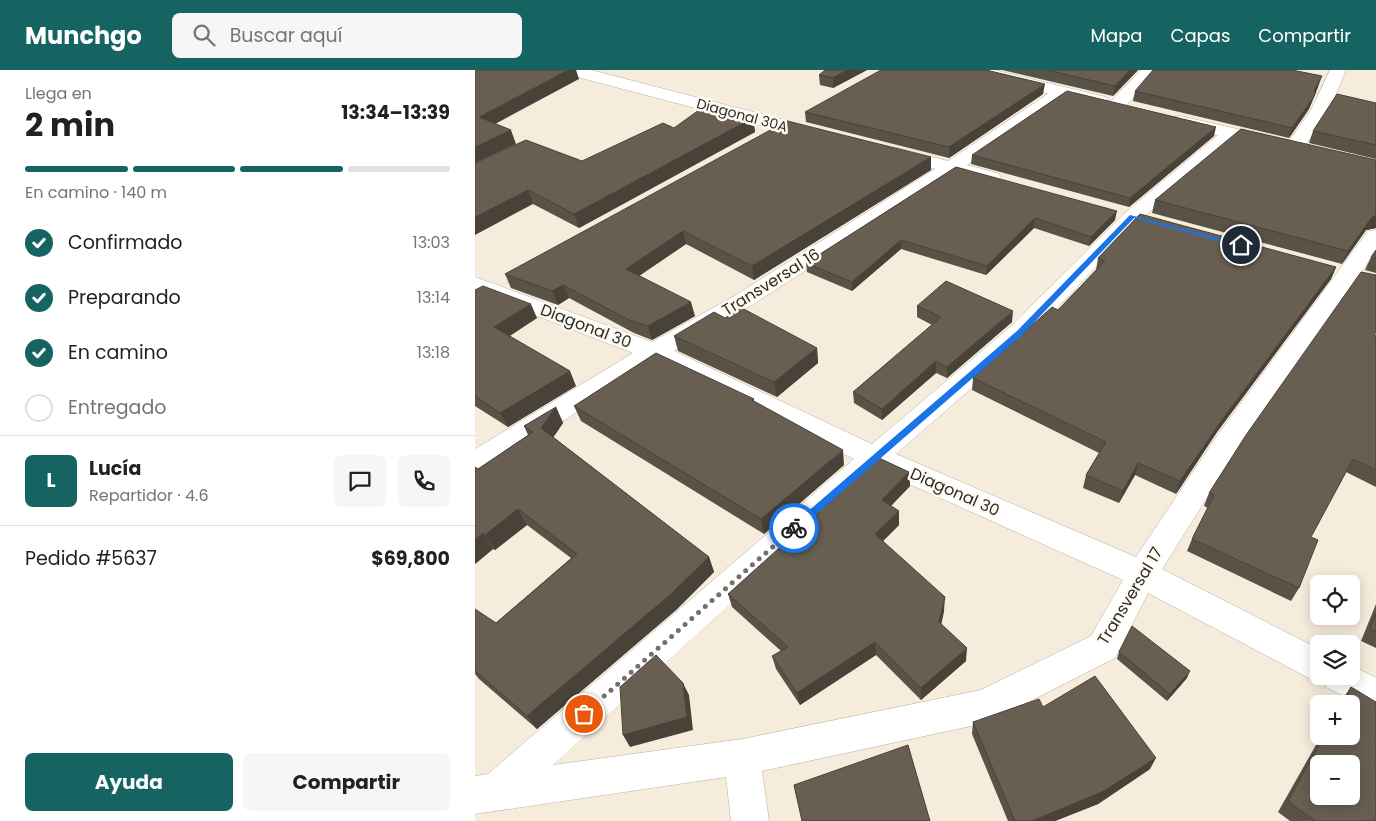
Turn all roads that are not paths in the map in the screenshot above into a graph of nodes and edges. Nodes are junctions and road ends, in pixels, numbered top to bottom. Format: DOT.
graph roads {
  1 [pos="572,70"];
  2 [pos="973,70"];
  3 [pos="1150,70"];
  4 [pos="1338,70"];
  5 [pos="1061,93"];
  6 [pos="1117,105"];
  7 [pos="1136,110"];
  8 [pos="810,112"];
  9 [pos="1165,117"];
  10 [pos="785,126"];
  11 [pos="1231,134"];
  12 [pos="831,137"];
  13 [pos="759,140"];
  14 [pos="1294,147"];
  15 [pos="878,149"];
  16 [pos="1312,151"];
  17 [pos="952,167"];
  18 [pos="1009,182"];
  19 [pos="1376,236"];
  20 [pos="486,287"];
  21 [pos="654,352"];
  22 [pos="875,457"];
  23 [pos="475,463"];
  24 [pos="1142,574"];
  25 [pos="1310,661"];
  26 [pos="1355,685"];
  27 [pos="1376,696"];
  28 [pos="742,757"];
  29 [pos="486,794"];
  30 [pos="750,821"];
  1 -- 10 [label="street, Diagonal 30A"];
  2 -- 5 [label="street"];
  3 -- 6 [label="street"];
  4 -- 14 [label="street"];
  5 -- 6 [label="street"];
  5 -- 17 [label="street, Transversal 16"];
  6 -- 7 [label="street"];
  8 -- 10 [label="street"];
  9 -- 11 [label="street"];
  10 -- 12 [label="street, Diagonal 30A"];
  10 -- 13 [label="street"];
  11 -- 14 [label="street"];
  11 -- 22 [label="street"];
  14 -- 16 [label="street"];
  15 -- 17 [label="street"];
  17 -- 18 [label="street"];
  17 -- 21 [label="street, Transversal 16"];
  19 -- 24 [label="street, Transversal 17"];
  20 -- 21 [label="street, Diagonal 30"];
  21 -- 22 [label="street, Diagonal 30"];
  21 -- 23 [label="street, Transversal 16"];
  22 -- 24 [label="street, Diagonal 30"];
  22 -- 29 [label="street"];
  24 -- 25 [label="street, Diagonal 30"];
  24 -- 28 [label="street, Transversal 17"];
  26 -- 27 [label="street"];
  28 -- 29 [label="street, Transversal 17"];
  28 -- 30 [label="street"];
}
